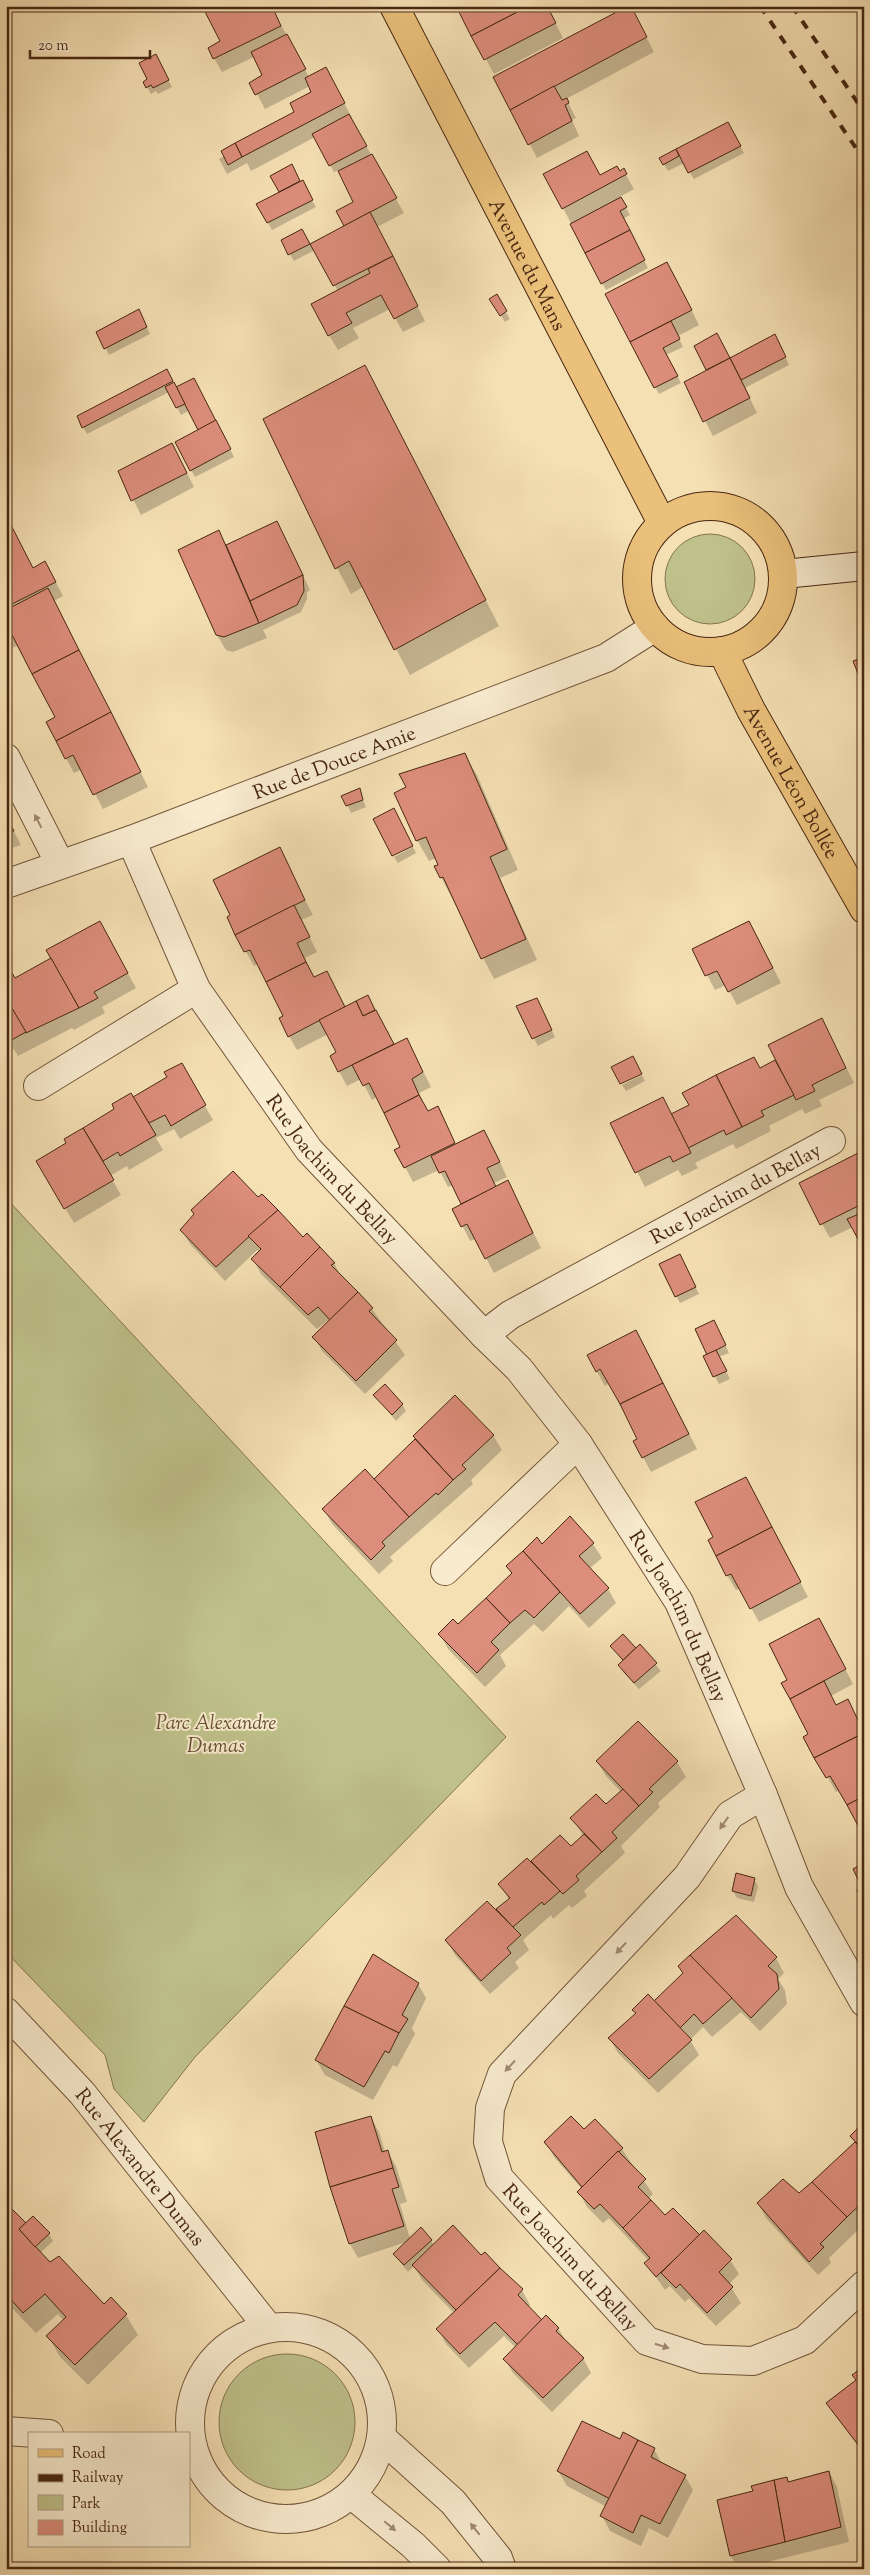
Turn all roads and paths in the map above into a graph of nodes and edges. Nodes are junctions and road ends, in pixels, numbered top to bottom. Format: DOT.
graph roads {
  1 [pos="394,6"];
  2 [pos="662,523"];
  3 [pos="863,566"];
  4 [pos="784,574"];
  5 [pos="655,628"];
  6 [pos="722,651"];
  7 [pos="6,758"];
  8 [pos="131,840"];
  9 [pos="60,864"];
  10 [pos="6,884"];
  11 [pos="864,909"];
  12 [pos="196,989"];
  13 [pos="38,1086"];
  14 [pos="831,1141"];
  15 [pos="484,1335"];
  16 [pos="578,1444"];
  17 [pos="445,1571"];
  18 [pos="763,1795"];
  19 [pos="864,2002"];
  20 [pos="6,2012"];
  21 [pos="864,2286"];
  22 [pos="268,2327"];
  23 [pos="6,2431"];
  24 [pos="189,2432"];
  25 [pos="28,2433"];
  26 [pos="190,2437"];
  27 [pos="382,2438"];
  28 [pos="352,2495"];
  29 [pos="437,2569"];
  30 [pos="502,2569"];
  1 -- 2 [label="main road, Avenue du Mans"];
  2 -- 4 [label="main road"];
  2 -- 5 [label="main road"];
  3 -- 4 [label="street"];
  4 -- 6 [label="main road"];
  5 -- 6 [label="main road"];
  5 -- 8 [label="street, Rue de Douce Amie"];
  6 -- 11 [label="main road, Avenue Léon Bollée"];
  9 -- 7 [label="street, one-way"];
  8 -- 9 [label="street, Rue de Douce Amie"];
  8 -- 12 [label="street, Rue Joachim du Bellay"];
  9 -- 10 [label="street, Rue de Douce Amie"];
  12 -- 13 [label="street"];
  12 -- 15 [label="street, Rue Joachim du Bellay"];
  14 -- 15 [label="street, Rue Joachim du Bellay"];
  15 -- 16 [label="street, Rue Joachim du Bellay"];
  16 -- 17 [label="street"];
  16 -- 18 [label="street, Rue Joachim du Bellay"];
  18 -- 19 [label="street, Rue Joachim du Bellay"];
  18 -- 21 [label="street, Rue Joachim du Bellay, one-way"];
  20 -- 22 [label="street, Rue Alexandre Dumas"];
  22 -- 24 [label="street"];
  22 -- 27 [label="street"];
  23 -- 25 [label="street"];
  26 -- 28 [label="street"];
  27 -- 28 [label="street"];
  30 -- 27 [label="street, one-way"];
  28 -- 29 [label="street, one-way"];
}
